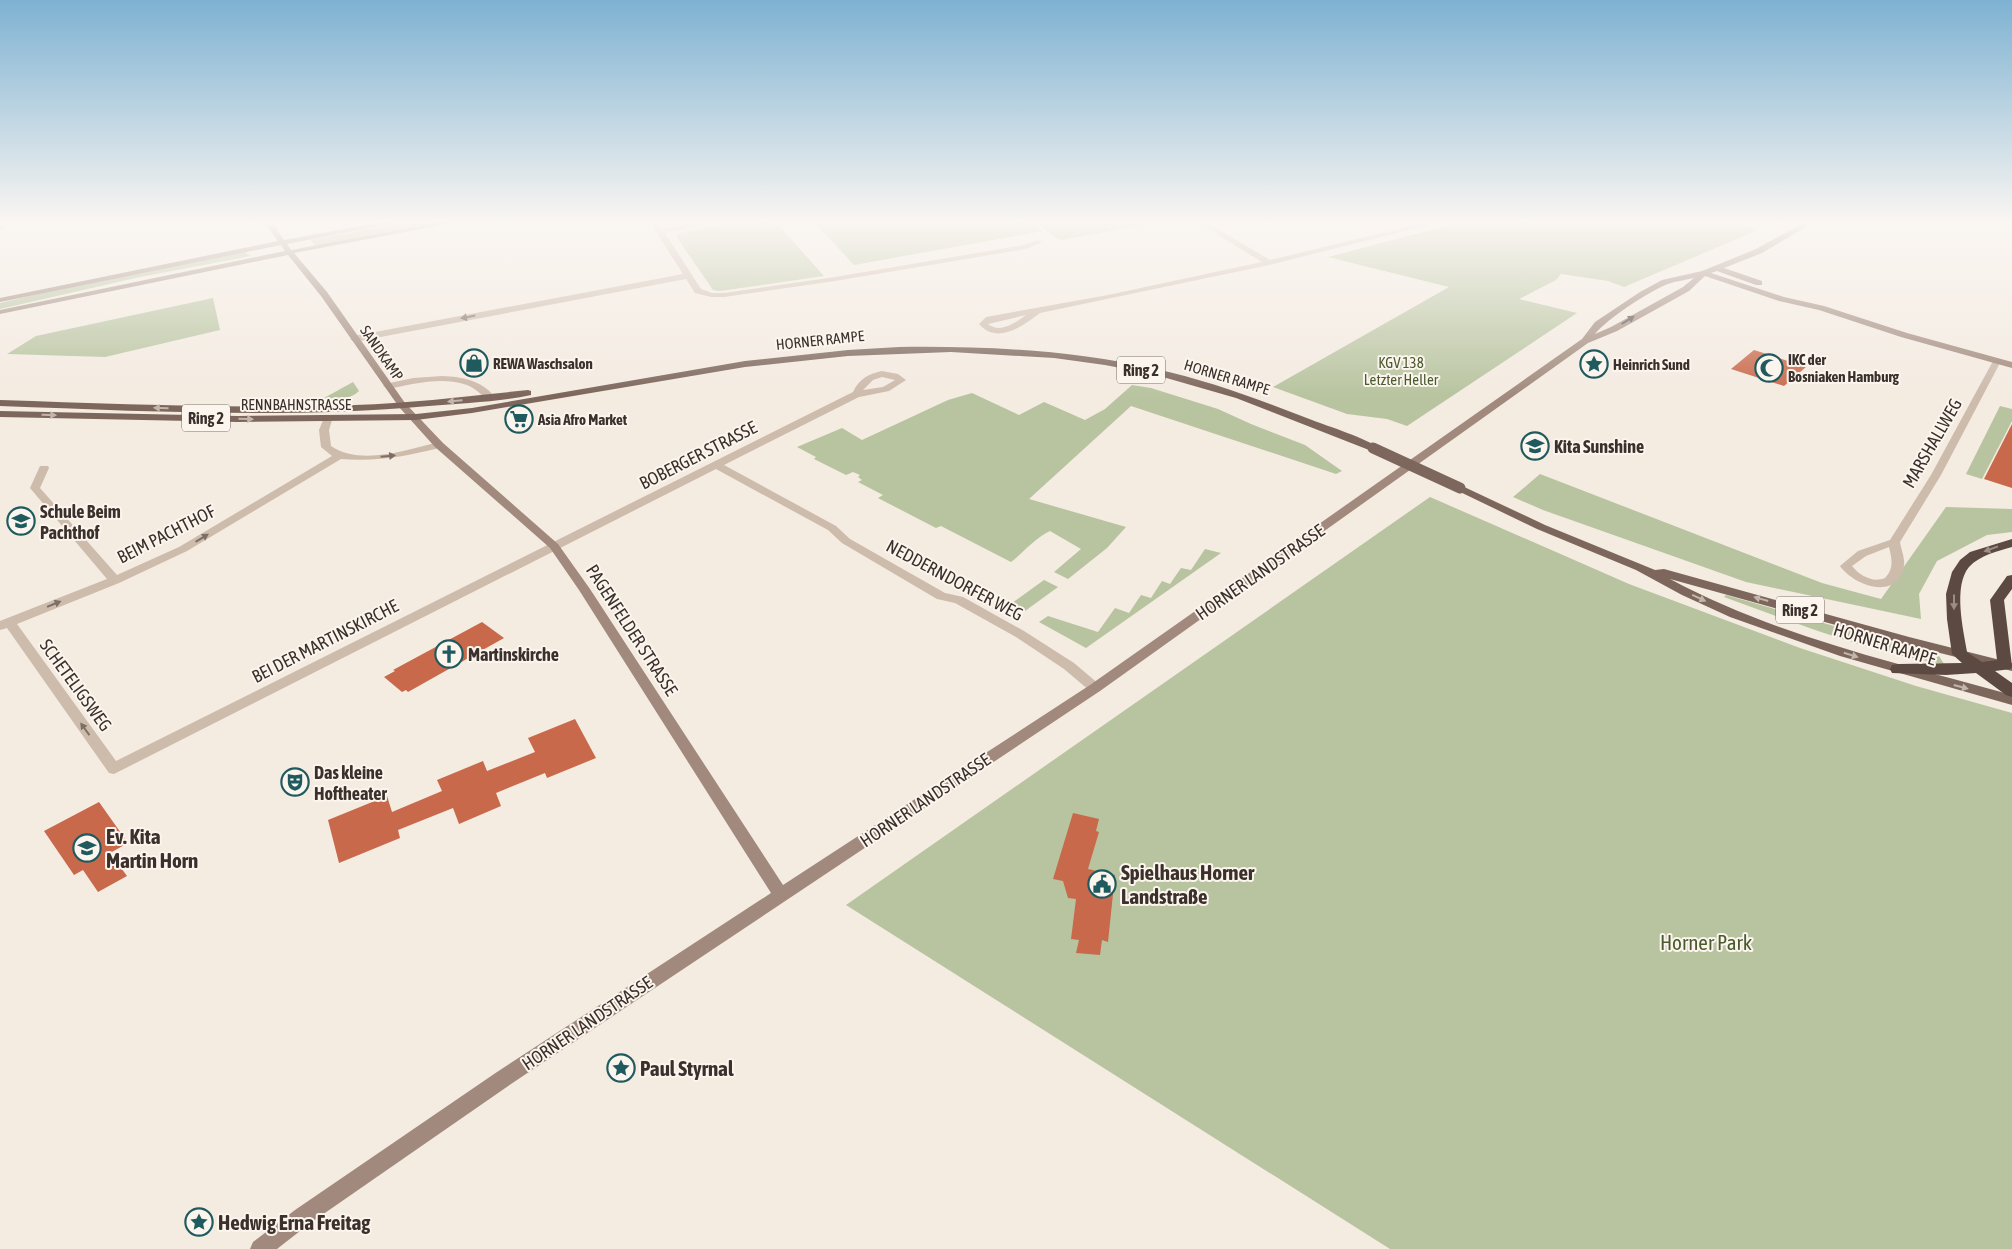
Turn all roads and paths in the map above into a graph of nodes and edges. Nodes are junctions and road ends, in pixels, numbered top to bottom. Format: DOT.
graph roads {
  1 [pos="103,279"];
  2 [pos="161,279"];
  3 [pos="312,279"];
  4 [pos="671,279"];
  5 [pos="690,279"];
  6 [pos="835,279"];
  7 [pos="1189,279"];
  8 [pos="1677,279"];
  9 [pos="1697,279"];
  10 [pos="1723,279"];
  11 [pos="1750,279"];
  12 [pos="0,300"];
  13 [pos="1821,308"];
  14 [pos="1038,310"];
  15 [pos="0,312"];
  16 [pos="354,339"];
  17 [pos="1585,341"];
  18 [pos="1997,361"];
  19 [pos="2012,365"];
  20 [pos="625,383"];
  21 [pos="388,386"];
  22 [pos="857,394"];
  23 [pos="490,397"];
  24 [pos="0,403"];
  25 [pos="402,405"];
  26 [pos="0,414"];
  27 [pos="413,417"];
  28 [pos="327,420"];
  29 [pos="438,445"];
  30 [pos="339,456"];
  31 [pos="716,465"];
  32 [pos="44,468"];
  33 [pos="1894,542"];
  34 [pos="2012,543"];
  35 [pos="554,546"];
  36 [pos="1640,567"];
  37 [pos="2012,579"];
  38 [pos="115,580"];
  39 [pos="1998,614"];
  40 [pos="4,624"];
  41 [pos="2012,627"];
  42 [pos="1960,654"];
  43 [pos="2008,666"];
  44 [pos="1980,668"];
  45 [pos="1898,669"];
  46 [pos="1095,688"];
  47 [pos="2012,691"];
  48 [pos="2012,700"];
  49 [pos="114,768"];
  50 [pos="781,895"];
  51 [pos="260,1249"];
  1 -- 12 [label="street"];
  2 -- 15 [label="street"];
  3 -- 16 [label="street, SANDKAMP"];
  4 -- 16 [label="street, one-way"];
  5 -- 6 [label="street"];
  7 -- 14 [label="street"];
  8 -- 17 [label="street, HORNER LANDSTRASSE"];
  17 -- 9 [label="street, HORNER LANDSTRASSE, one-way"];
  10 -- 13 [label="street"];
  11 -- 13 [label="street"];
  13 -- 18 [label="street"];
  14 -- 14 [label="street"];
  16 -- 21 [label="street, SANDKAMP"];
  17 -- 46 [label="street, HORNER LANDSTRASSE"];
  18 -- 19 [label="street"];
  18 -- 33 [label="street, MARSHALLWEG"];
  20 -- 23 [label="main road, HORNER RAMPE / Ring 2"];
  20 -- 27 [label="main road, HORNER RAMPE / Ring 2"];
  20 -- 36 [label="main road, HORNER RAMPE / Ring 2, bridge"];
  21 -- 23 [label="street"];
  21 -- 25 [label="street, SANDKAMP"];
  22 -- 31 [label="street, BOBERGER STRASSE"];
  23 -- 25 [label="main road, HORNER RAMPE / Ring 2, one-way"];
  25 -- 24 [label="main road, RENNBAHNSTRASSE / Ring 2, one-way"];
  25 -- 27 [label="street"];
  26 -- 28 [label="main road, RENNBAHNSTRASSE / Ring 2, one-way"];
  27 -- 28 [label="main road, RENNBAHNSTRASSE / Ring 2"];
  27 -- 29 [label="street, PAGENFELDER STRASSE"];
  28 -- 30 [label="street"];
  30 -- 29 [label="street, one-way"];
  29 -- 35 [label="street, PAGENFELDER STRASSE"];
  38 -- 30 [label="street, BEIM PACHTHOF, one-way"];
  31 -- 35 [label="street, BOBERGER STRASSE"];
  31 -- 46 [label="street, NEDDERNDORFER WEG"];
  32 -- 38 [label="street"];
  33 -- 33 [label="street"];
  34 -- 42 [label="highway, one-way"];
  35 -- 49 [label="street, BEI DER MARTINSKIRCHE"];
  35 -- 50 [label="street, PAGENFELDER STRASSE"];
  42 -- 36 [label="main road, HORNER RAMPE / Ring 2, one-way"];
  36 -- 45 [label="main road, HORNER RAMPE / Ring 2, one-way"];
  37 -- 39 [label="highway"];
  40 -- 38 [label="street, BEIM PACHTHOF, one-way"];
  39 -- 41 [label="highway"];
  39 -- 43 [label="highway"];
  49 -- 40 [label="street, SCHETELIGSWEG, one-way"];
  42 -- 43 [label="main road, HORNER RAMPE / Ring 2"];
  42 -- 44 [label="highway"];
  43 -- 44 [label="highway"];
  44 -- 45 [label="highway"];
  44 -- 47 [label="highway"];
  45 -- 48 [label="main road, HORNER RAMPE / Ring 2, one-way"];
  46 -- 50 [label="street, HORNER LANDSTRASSE"];
  50 -- 51 [label="street, HORNER LANDSTRASSE"];
}
